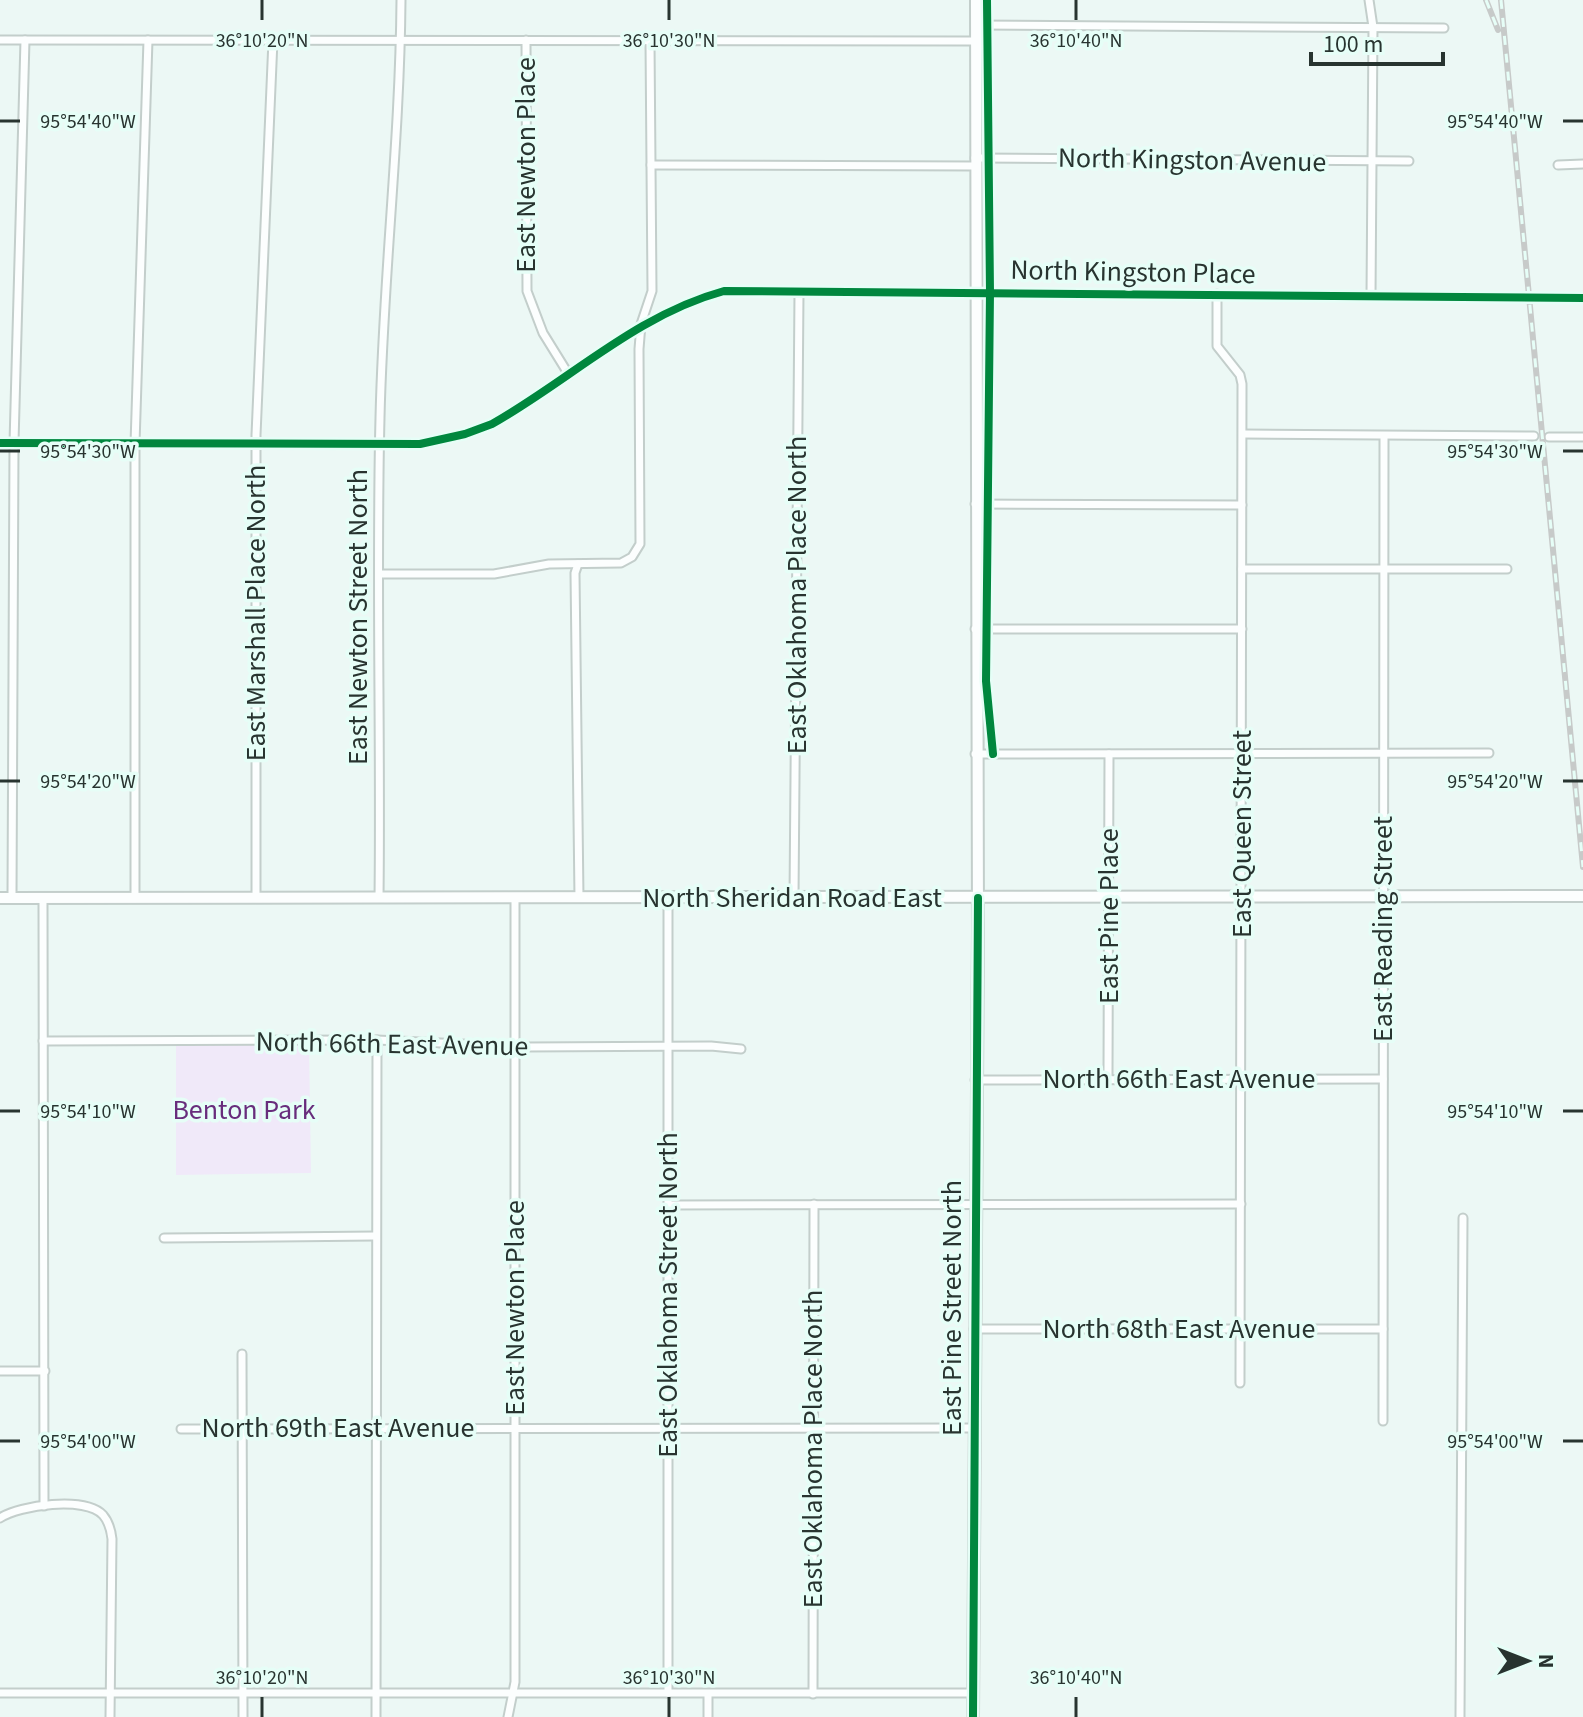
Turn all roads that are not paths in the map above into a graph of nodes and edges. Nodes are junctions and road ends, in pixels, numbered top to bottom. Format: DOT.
graph roads {
  1 [pos="401,0"];
  2 [pos="976,0"];
  3 [pos="1369,0"];
  4 [pos="976,25"];
  5 [pos="1373,27"];
  6 [pos="1444,28"];
  7 [pos="0,40"];
  8 [pos="25,40"];
  9 [pos="148,40"];
  10 [pos="273,40"];
  11 [pos="400,40"];
  12 [pos="526,40"];
  13 [pos="650,41"];
  14 [pos="976,41"];
  15 [pos="1371,161"];
  16 [pos="1409,161"];
  17 [pos="975,162"];
  18 [pos="1583,164"];
  19 [pos="651,165"];
  20 [pos="1558,165"];
  21 [pos="799,293"];
  22 [pos="976,293"];
  23 [pos="1217,294"];
  24 [pos="1371,296"];
  25 [pos="1583,298"];
  26 [pos="641,324"];
  27 [pos="569,375"];
  28 [pos="1243,434"];
  29 [pos="1384,436"];
  30 [pos="1534,436"];
  31 [pos="1549,437"];
  32 [pos="1583,437"];
  33 [pos="0,443"];
  34 [pos="14,443"];
  35 [pos="135,444"];
  36 [pos="256,444"];
  37 [pos="380,445"];
  38 [pos="975,504"];
  39 [pos="1242,505"];
  40 [pos="578,564"];
  41 [pos="1242,569"];
  42 [pos="1507,569"];
  43 [pos="1383,570"];
  44 [pos="381,574"];
  45 [pos="975,629"];
  46 [pos="1242,629"];
  47 [pos="1243,753"];
  48 [pos="1489,753"];
  49 [pos="975,754"];
  50 [pos="1109,754"];
  51 [pos="1383,754"];
  52 [pos="1583,896"];
  53 [pos="1242,897"];
  54 [pos="1384,897"];
  55 [pos="6,898"];
  56 [pos="43,898"];
  57 [pos="135,898"];
  58 [pos="256,898"];
  59 [pos="379,898"];
  60 [pos="515,898"];
  61 [pos="579,898"];
  62 [pos="668,898"];
  63 [pos="794,898"];
  64 [pos="978,898"];
  65 [pos="1109,898"];
  66 [pos="377,1040"];
  67 [pos="43,1041"];
  68 [pos="515,1046"];
  69 [pos="668,1047"];
  70 [pos="741,1049"];
  71 [pos="1108,1079"];
  72 [pos="1242,1079"];
  73 [pos="1383,1079"];
  74 [pos="975,1080"];
  75 [pos="814,1204"];
  76 [pos="975,1204"];
  77 [pos="1241,1204"];
  78 [pos="668,1205"];
  79 [pos="1463,1218"];
  80 [pos="375,1236"];
  81 [pos="164,1238"];
  82 [pos="974,1329"];
  83 [pos="1240,1329"];
  84 [pos="1383,1329"];
  85 [pos="242,1354"];
  86 [pos="0,1371"];
  87 [pos="45,1371"];
  88 [pos="1240,1383"];
  89 [pos="1383,1421"];
  90 [pos="376,1428"];
  91 [pos="515,1428"];
  92 [pos="668,1428"];
  93 [pos="812,1428"];
  94 [pos="974,1428"];
  95 [pos="181,1429"];
  96 [pos="243,1429"];
  97 [pos="44,1506"];
  98 [pos="0,1518"];
  99 [pos="376,1692"];
  100 [pos="0,1693"];
  101 [pos="110,1693"];
  102 [pos="243,1693"];
  103 [pos="668,1693"];
  104 [pos="973,1693"];
  105 [pos="511,1694"];
  106 [pos="708,1694"];
  107 [pos="813,1694"];
  108 [pos="110,1717"];
  109 [pos="243,1717"];
  110 [pos="376,1717"];
  111 [pos="508,1717"];
  112 [pos="708,1717"];
  113 [pos="973,1717"];
  114 [pos="1460,1717"];
  1 -- 11 [label="street, East Newton Street North"];
  2 -- 4 [label="main road, East Pine Street North"];
  3 -- 5 [label="street"];
  4 -- 5 [label="street"];
  4 -- 14 [label="main road, East Pine Street North"];
  5 -- 6 [label="street"];
  5 -- 15 [label="street"];
  7 -- 8 [label="street"];
  8 -- 9 [label="street"];
  8 -- 34 [label="street"];
  9 -- 10 [label="street"];
  9 -- 35 [label="street"];
  10 -- 11 [label="street"];
  10 -- 36 [label="street, East Marshall Place North"];
  11 -- 12 [label="street"];
  11 -- 37 [label="street, East Newton Street North"];
  12 -- 13 [label="street"];
  12 -- 27 [label="street, East Newton Place"];
  13 -- 14 [label="street"];
  13 -- 19 [label="street"];
  14 -- 17 [label="main road, East Pine Street North"];
  15 -- 16 [label="street, North Kingston Avenue"];
  15 -- 17 [label="street, North Kingston Avenue"];
  15 -- 24 [label="street"];
  17 -- 19 [label="street, North Kingston Avenue"];
  17 -- 22 [label="main road, East Pine Street North"];
  18 -- 20 [label="street"];
  19 -- 26 [label="street"];
  21 -- 22 [label="street, North Kingston Place"];
  21 -- 26 [label="street, North Kingston Place"];
  21 -- 63 [label="street, East Oklahoma Place North"];
  22 -- 23 [label="street, North Kingston Place"];
  22 -- 38 [label="main road, East Pine Street North"];
  23 -- 24 [label="street, North Kingston Place"];
  23 -- 28 [label="street, East Queen Street"];
  24 -- 25 [label="street, North Kingston Place"];
  26 -- 27 [label="street, North Kingston Place"];
  26 -- 40 [label="street"];
  27 -- 37 [label="street, North Kingston Place"];
  28 -- 29 [label="street"];
  28 -- 39 [label="street, East Queen Street"];
  29 -- 30 [label="street"];
  29 -- 43 [label="street, East Reading Street"];
  31 -- 32 [label="street"];
  33 -- 34 [label="street, North Kingston Place"];
  34 -- 35 [label="street, North Kingston Place"];
  34 -- 55 [label="street"];
  35 -- 36 [label="street, North Kingston Place"];
  35 -- 57 [label="street"];
  36 -- 37 [label="street, North Kingston Place"];
  36 -- 58 [label="street, East Marshall Place North"];
  37 -- 44 [label="street, East Newton Street North"];
  38 -- 39 [label="street"];
  38 -- 45 [label="main road, East Pine Street North"];
  39 -- 41 [label="street, East Queen Street"];
  40 -- 44 [label="street"];
  40 -- 61 [label="street"];
  41 -- 43 [label="street"];
  41 -- 46 [label="street, East Queen Street"];
  42 -- 43 [label="street"];
  43 -- 51 [label="street, East Reading Street"];
  44 -- 59 [label="street, East Newton Street North"];
  45 -- 46 [label="street"];
  45 -- 49 [label="main road, East Pine Street North"];
  46 -- 47 [label="street, East Queen Street"];
  47 -- 50 [label="street"];
  47 -- 51 [label="street"];
  47 -- 53 [label="street, East Queen Street"];
  48 -- 51 [label="street"];
  49 -- 50 [label="street"];
  49 -- 64 [label="main road, East Pine Street North"];
  50 -- 65 [label="street, East Pine Place"];
  51 -- 54 [label="street, East Reading Street"];
  52 -- 54 [label="main road, North Sheridan Road East"];
  53 -- 54 [label="main road, North Sheridan Road East"];
  53 -- 65 [label="main road, North Sheridan Road East"];
  53 -- 72 [label="street, East Queen Street"];
  54 -- 73 [label="street, East Reading Street"];
  55 -- 56 [label="main road, North Sheridan Road East"];
  56 -- 57 [label="main road, North Sheridan Road East"];
  56 -- 67 [label="street"];
  57 -- 58 [label="main road, North Sheridan Road East"];
  58 -- 59 [label="main road, North Sheridan Road East"];
  59 -- 60 [label="main road, North Sheridan Road East"];
  60 -- 61 [label="main road, North Sheridan Road East"];
  60 -- 68 [label="street, East Newton Place"];
  61 -- 62 [label="main road, North Sheridan Road East"];
  62 -- 63 [label="main road, North Sheridan Road East"];
  62 -- 69 [label="street, East Oklahoma Street North"];
  63 -- 64 [label="main road, North Sheridan Road East"];
  64 -- 65 [label="main road, North Sheridan Road East"];
  64 -- 74 [label="main road, East Pine Street North"];
  65 -- 71 [label="street, East Pine Place"];
  66 -- 67 [label="street, North 66th East Avenue"];
  66 -- 68 [label="street, North 66th East Avenue"];
  66 -- 80 [label="street"];
  67 -- 87 [label="street"];
  68 -- 69 [label="street, North 66th East Avenue"];
  68 -- 91 [label="street, East Newton Place"];
  69 -- 70 [label="street, North 66th East Avenue"];
  69 -- 78 [label="street, East Oklahoma Street North"];
  71 -- 72 [label="street, North 66th East Avenue"];
  71 -- 74 [label="street, North 66th East Avenue"];
  72 -- 73 [label="street, North 66th East Avenue"];
  72 -- 77 [label="street, East Queen Street"];
  73 -- 84 [label="street, East Reading Street"];
  74 -- 76 [label="main road, East Pine Street North"];
  75 -- 76 [label="street"];
  75 -- 78 [label="street"];
  75 -- 93 [label="street, East Oklahoma Place North"];
  76 -- 77 [label="street"];
  76 -- 82 [label="main road, East Pine Street North"];
  77 -- 83 [label="street, East Queen Street"];
  78 -- 92 [label="street, East Oklahoma Street North"];
  79 -- 114 [label="street"];
  80 -- 81 [label="street"];
  80 -- 90 [label="street"];
  82 -- 83 [label="street, North 68th East Avenue"];
  82 -- 94 [label="main road, East Pine Street North"];
  83 -- 84 [label="street, North 68th East Avenue"];
  83 -- 88 [label="street, East Queen Street"];
  84 -- 89 [label="street, East Reading Street"];
  85 -- 96 [label="street"];
  86 -- 87 [label="street"];
  87 -- 97 [label="street"];
  90 -- 91 [label="street, North 69th East Avenue"];
  90 -- 96 [label="street, North 69th East Avenue"];
  90 -- 99 [label="street"];
  91 -- 92 [label="street, North 69th East Avenue"];
  91 -- 105 [label="street, East Newton Place"];
  92 -- 93 [label="street, North 69th East Avenue"];
  92 -- 103 [label="street, East Oklahoma Street North"];
  93 -- 94 [label="street, North 69th East Avenue"];
  93 -- 107 [label="street, East Oklahoma Place North"];
  94 -- 104 [label="main road, East Pine Street North"];
  95 -- 96 [label="street, North 69th East Avenue"];
  96 -- 102 [label="street"];
  97 -- 98 [label="street"];
  97 -- 101 [label="street"];
  99 -- 102 [label="street"];
  99 -- 105 [label="street"];
  99 -- 110 [label="street"];
  100 -- 101 [label="street"];
  101 -- 102 [label="street"];
  101 -- 108 [label="street"];
  102 -- 109 [label="street"];
  103 -- 105 [label="street"];
  103 -- 106 [label="street"];
  104 -- 107 [label="street"];
  104 -- 113 [label="main road, East Pine Street North"];
  105 -- 111 [label="street, East Newton Place"];
  106 -- 107 [label="street"];
  106 -- 112 [label="street"];
}
